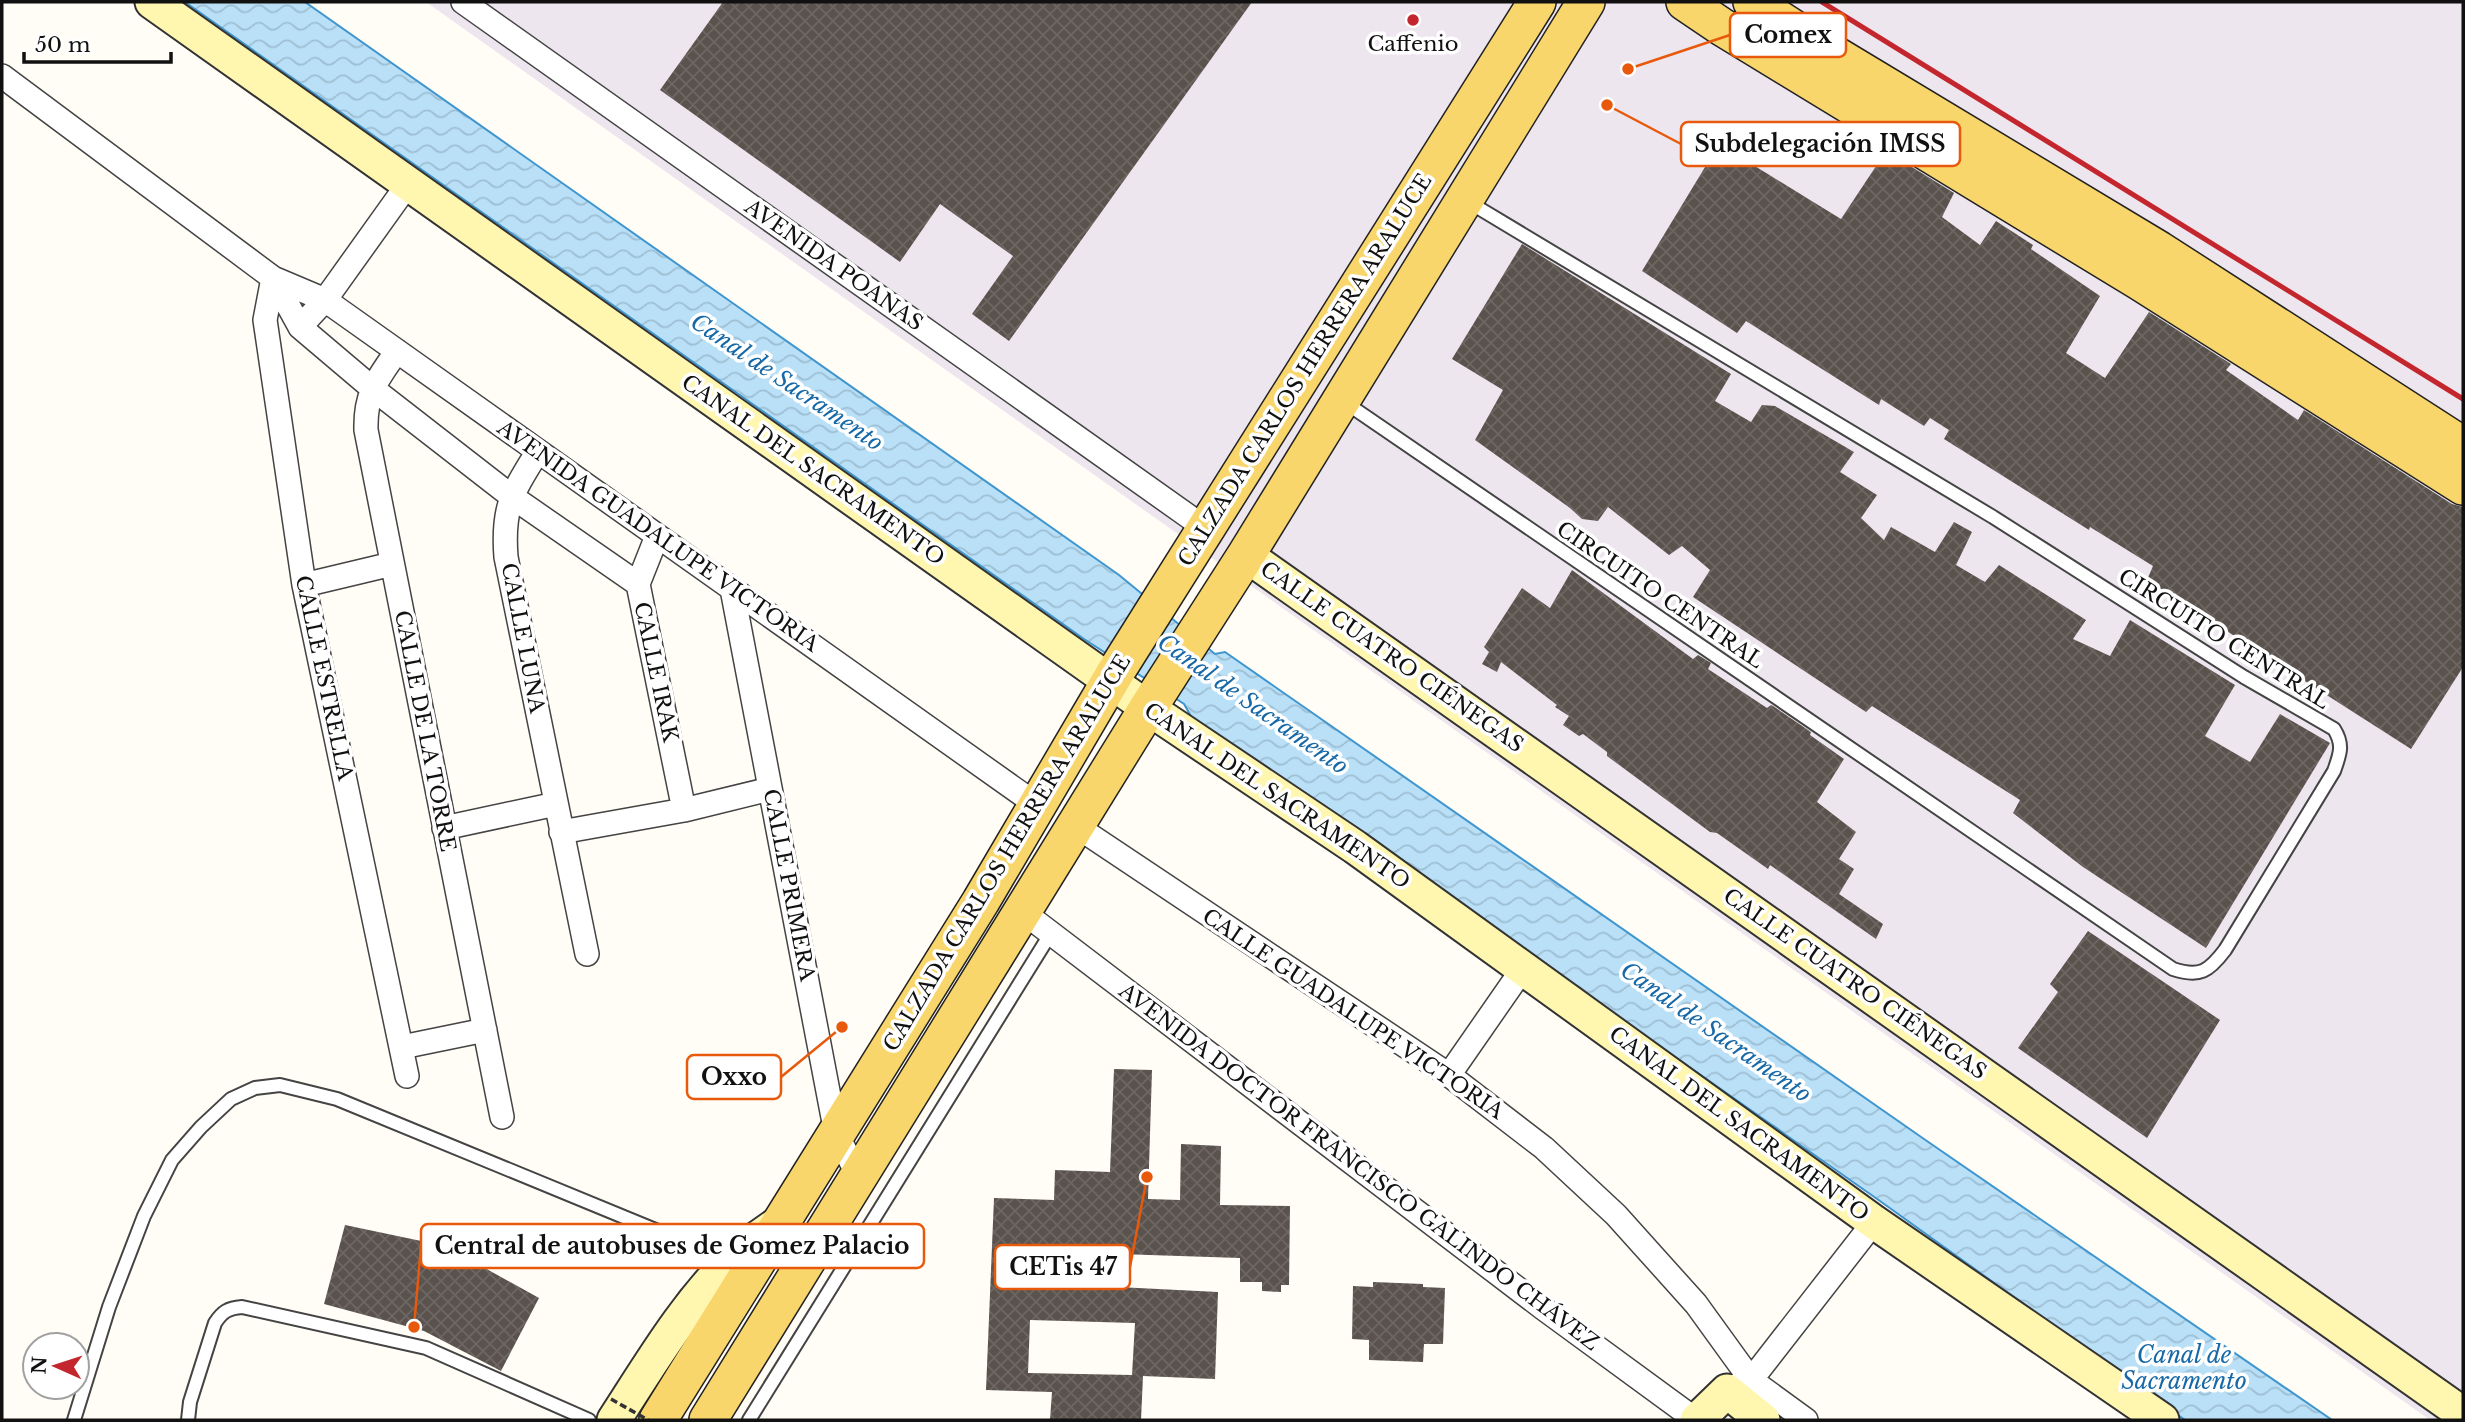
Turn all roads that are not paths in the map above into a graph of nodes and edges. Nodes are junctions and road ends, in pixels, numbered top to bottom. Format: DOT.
graph roads {
  1 [pos="152,2"];
  2 [pos="463,2"];
  3 [pos="1537,2"];
  4 [pos="1586,2"];
  5 [pos="1685,2"];
  6 [pos="1752,2"];
  7 [pos="2,76"];
  8 [pos="1945,121"];
  9 [pos="1926,151"];
  10 [pos="408,184"];
  11 [pos="1464,199"];
  12 [pos="2159,250"];
  13 [pos="273,278"];
  14 [pos="2139,281"];
  15 [pos="325,300"];
  16 [pos="300,327"];
  17 [pos="397,351"];
  18 [pos="372,388"];
  19 [pos="1340,400"];
  20 [pos="1264,435"];
  21 [pos="2463,446"];
  22 [pos="538,451"];
  23 [pos="1304,460"];
  24 [pos="2463,486"];
  25 [pos="511,496"];
  26 [pos="1205,528"];
  27 [pos="657,536"];
  28 [pos="1246,555"];
  29 [pos="392,564"];
  30 [pos="304,584"];
  31 [pos="638,584"];
  32 [pos="732,589"];
  33 [pos="1113,677"];
  34 [pos="1150,704"];
  35 [pos="770,789"];
  36 [pos="556,804"];
  37 [pos="1037,805"];
  38 [pos="684,810"];
  39 [pos="1076,825"];
  40 [pos="444,828"];
  41 [pos="561,832"];
  42 [pos="1037,922"];
  43 [pos="587,954"];
  44 [pos="1524,967"];
  45 [pos="485,1030"];
  46 [pos="402,1048"];
  47 [pos="1449,1075"];
  48 [pos="407,1076"];
  49 [pos="502,1117"];
  50 [pos="836,1133"];
  51 [pos="872,1188"];
  52 [pos="784,1219"];
  53 [pos="1874,1222"];
  54 [pos="670,1236"];
  55 [pos="1739,1386"];
  56 [pos="612,1409"];
  57 [pos="2463,1414"];
  58 [pos="74,1420"];
  59 [pos="188,1420"];
  60 [pos="589,1420"];
  61 [pos="658,1420"];
  62 [pos="708,1420"];
  63 [pos="749,1420"];
  64 [pos="1697,1420"];
  65 [pos="1763,1420"];
  66 [pos="1806,1420"];
  67 [pos="2162,1420"];
  1 -- 10 [label="street, CANAL DEL SACRAMENTO"];
  2 -- 26 [label="street, AVENIDA POANAS"];
  3 -- 20 [label="main road, CALZADA CARLOS HERRERA ARALUCE"];
  4 -- 11 [label="main road, CALZADA CARLOS HERRERA ARALUCE"];
  5 -- 9 [label="main road"];
  6 -- 8 [label="main road"];
  7 -- 13 [label="street, AVENIDA GUADALUPE VICTORIA"];
  8 -- 9 [label="main road"];
  8 -- 12 [label="main road"];
  9 -- 14 [label="main road"];
  10 -- 15 [label="street"];
  10 -- 33 [label="street, CANAL DEL SACRAMENTO"];
  11 -- 19 [label="main road, CALZADA CARLOS HERRERA ARALUCE"];
  11 -- 19 [label="lane, CIRCUITO CENTRAL"];
  12 -- 14 [label="main road"];
  12 -- 21 [label="main road"];
  13 -- 15 [label="street, AVENIDA GUADALUPE VICTORIA"];
  13 -- 16 [label="street, AVENIDA GUADALUPE VICTORIA"];
  13 -- 30 [label="street, CALLE ESTRELLA"];
  14 -- 24 [label="main road"];
  15 -- 16 [label="street"];
  15 -- 17 [label="street, AVENIDA GUADALUPE VICTORIA"];
  16 -- 18 [label="street, AVENIDA GUADALUPE VICTORIA"];
  17 -- 18 [label="street, CALLE DE LA TORRE"];
  17 -- 22 [label="street, AVENIDA GUADALUPE VICTORIA"];
  18 -- 25 [label="street, AVENIDA GUADALUPE VICTORIA"];
  18 -- 29 [label="street, CALLE DE LA TORRE"];
  19 -- 23 [label="main road, CALZADA CARLOS HERRERA ARALUCE"];
  20 -- 23 [label="main road"];
  20 -- 26 [label="main road, CALZADA CARLOS HERRERA ARALUCE"];
  22 -- 25 [label="street, CALLE LUNA"];
  22 -- 27 [label="street, AVENIDA GUADALUPE VICTORIA"];
  23 -- 28 [label="main road, CALZADA CARLOS HERRERA ARALUCE"];
  25 -- 31 [label="street, AVENIDA GUADALUPE VICTORIA"];
  25 -- 36 [label="street, CALLE LUNA"];
  26 -- 33 [label="main road, CALZADA CARLOS HERRERA ARALUCE"];
  27 -- 31 [label="street, CALLE IRAK"];
  27 -- 32 [label="street, AVENIDA GUADALUPE VICTORIA"];
  28 -- 34 [label="main road, CALZADA CARLOS HERRERA ARALUCE"];
  28 -- 57 [label="street, CALLE CUATRO CIÉNEGAS"];
  29 -- 30 [label="street"];
  29 -- 40 [label="street, CALLE DE LA TORRE"];
  30 -- 46 [label="street, CALLE ESTRELLA"];
  31 -- 38 [label="street, CALLE IRAK"];
  32 -- 35 [label="street, CALLE PRIMERA"];
  32 -- 37 [label="street, AVENIDA GUADALUPE VICTORIA"];
  33 -- 34 [label="street, CANAL DEL SACRAMENTO"];
  33 -- 37 [label="main road, CALZADA CARLOS HERRERA ARALUCE"];
  34 -- 39 [label="main road, CALZADA CARLOS HERRERA ARALUCE"];
  34 -- 44 [label="street, CANAL DEL SACRAMENTO"];
  35 -- 38 [label="street"];
  35 -- 50 [label="street, CALLE PRIMERA"];
  36 -- 40 [label="street"];
  36 -- 41 [label="street, CALLE LUNA"];
  37 -- 50 [label="main road, CALZADA CARLOS HERRERA ARALUCE"];
  38 -- 41 [label="street"];
  39 -- 42 [label="main road, CALZADA CARLOS HERRERA ARALUCE"];
  39 -- 47 [label="street, CALLE GUADALUPE VICTORIA"];
  40 -- 45 [label="street, CALLE DE LA TORRE"];
  41 -- 43 [label="street, CALLE LUNA"];
  42 -- 51 [label="main road, CALZADA CARLOS HERRERA ARALUCE"];
  42 -- 64 [label="street, AVENIDA DOCTOR FRANCISCO GALINDO CHÁVEZ"];
  44 -- 47 [label="street"];
  44 -- 53 [label="street, CANAL DEL SACRAMENTO"];
  45 -- 46 [label="street"];
  45 -- 49 [label="street, CALLE DE LA TORRE"];
  46 -- 48 [label="street, CALLE ESTRELLA"];
  47 -- 55 [label="street, CALLE GUADALUPE VICTORIA"];
  50 -- 51 [label="street, CALLE PRIMERA"];
  50 -- 52 [label="main road, CALZADA CARLOS HERRERA ARALUCE"];
  51 -- 62 [label="main road, CALZADA CARLOS HERRERA ARALUCE"];
  51 -- 63 [label="lane"];
  52 -- 56 [label="street"];
  52 -- 61 [label="main road, CALZADA CARLOS HERRERA ARALUCE"];
  53 -- 55 [label="street"];
  53 -- 67 [label="street, CANAL DEL SACRAMENTO"];
  54 -- 58 [label="lane"];
  55 -- 64 [label="street"];
  55 -- 65 [label="street"];
  55 -- 66 [label="street"];
  59 -- 60 [label="lane"];
}
